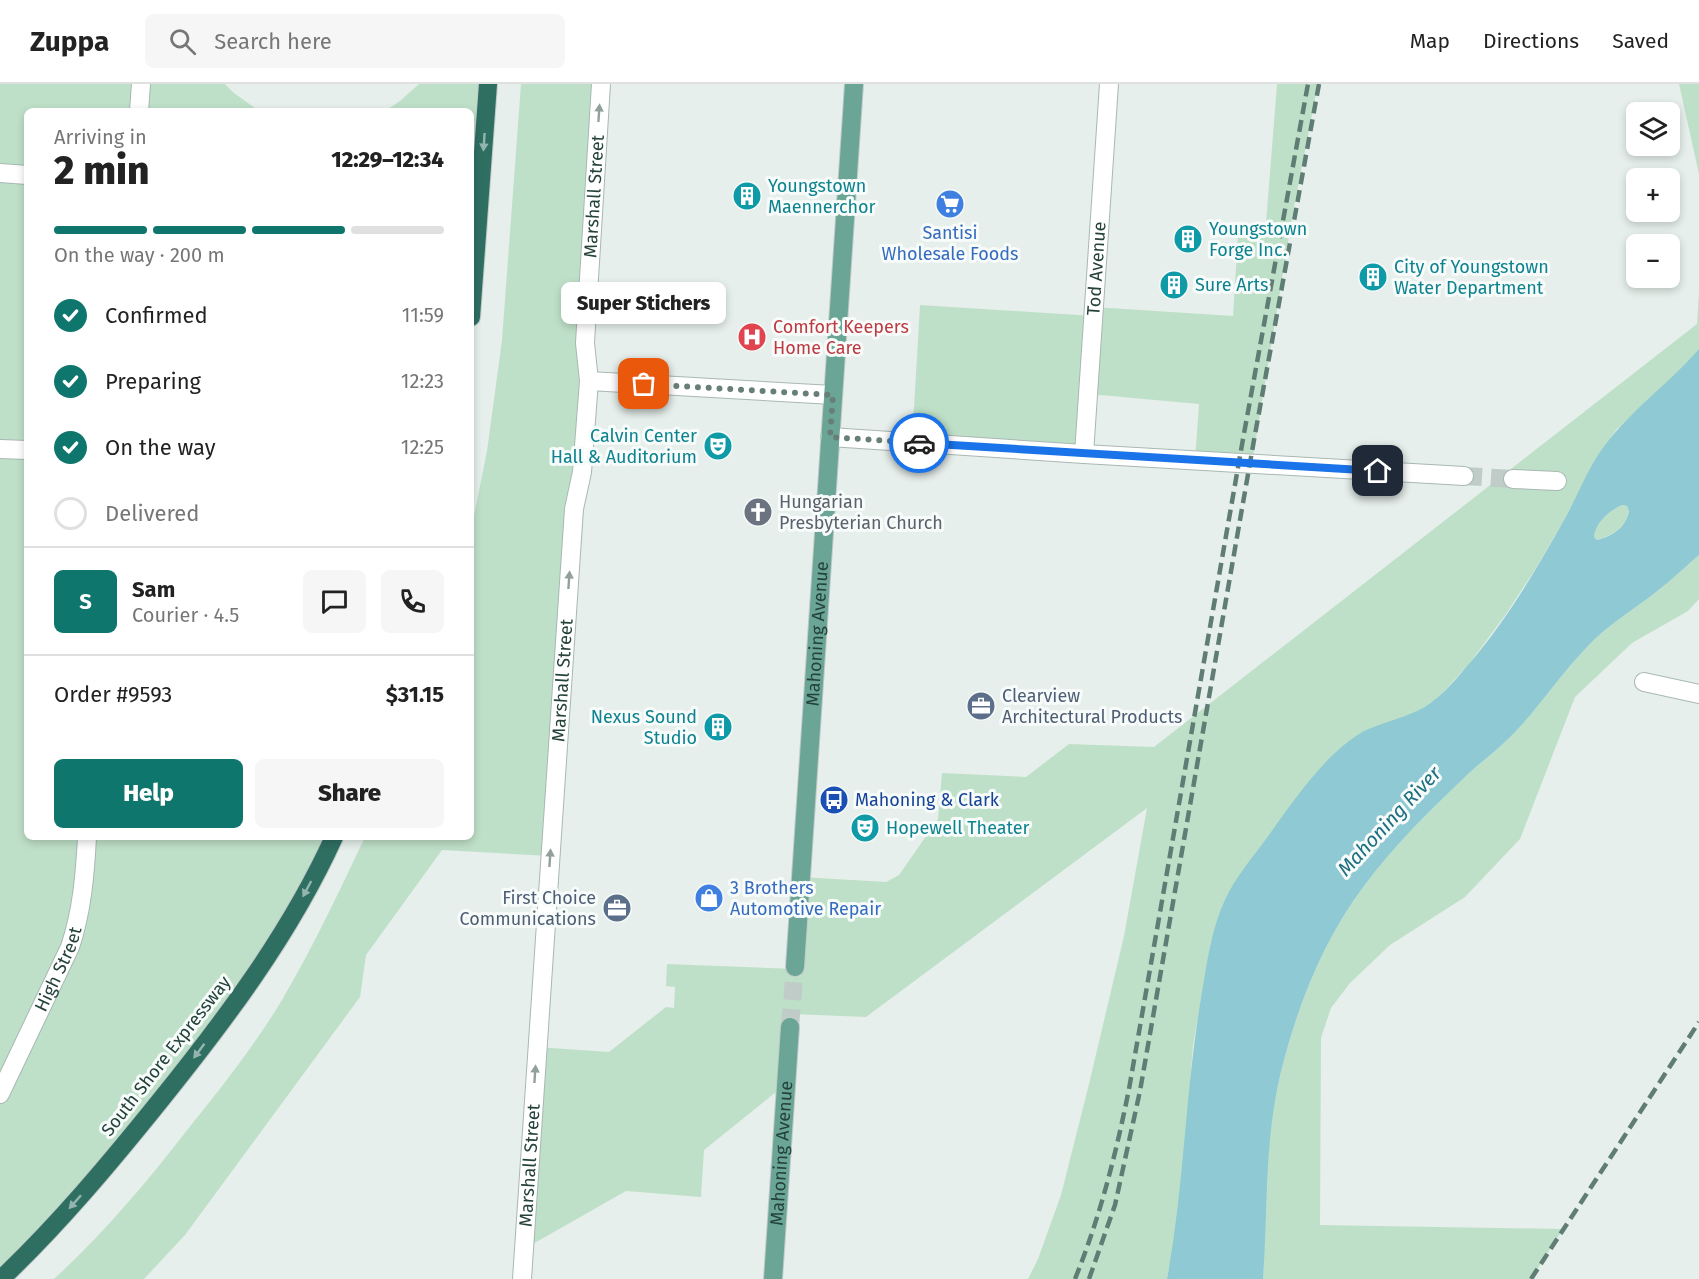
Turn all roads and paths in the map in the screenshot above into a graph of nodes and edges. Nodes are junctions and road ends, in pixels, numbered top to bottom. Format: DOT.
graph roads {
  1 [pos="141,84"];
  2 [pos="488,84"];
  3 [pos="601,84"];
  4 [pos="854,84"];
  5 [pos="1109,84"];
  6 [pos="139,108"];
  7 [pos="0,173"];
  8 [pos="24,175"];
  9 [pos="474,276"];
  10 [pos="589,381"];
  11 [pos="833,395"];
  12 [pos="830,437"];
  13 [pos="0,448"];
  14 [pos="24,450"];
  15 [pos="1084,454"];
  16 [pos="1464,476"];
  17 [pos="1513,478"];
  18 [pos="1557,481"];
  19 [pos="1644,682"];
  20 [pos="1699,694"];
  21 [pos="87,840"];
  22 [pos="332,840"];
  23 [pos="795,967"];
  24 [pos="790,1027"];
  25 [pos="0,1094"];
  26 [pos="1,1279"];
  27 [pos="522,1279"];
  28 [pos="773,1279"];
  1 -- 6 [label="street"];
  2 -- 9 [label="highway, one-way"];
  10 -- 3 [label="street, Marshall Street, one-way"];
  4 -- 11 [label="main road, Mahoning Avenue"];
  5 -- 15 [label="street, Tod Avenue"];
  7 -- 8 [label="street"];
  10 -- 11 [label="street"];
  27 -- 10 [label="street, Marshall Street, one-way"];
  11 -- 12 [label="main road, Mahoning Avenue"];
  12 -- 15 [label="street"];
  12 -- 23 [label="main road, Mahoning Avenue"];
  13 -- 14 [label="street"];
  15 -- 16 [label="street"];
  17 -- 18 [label="street"];
  19 -- 20 [label="street"];
  21 -- 25 [label="street, High Street"];
  22 -- 26 [label="highway, South Shore Expressway, one-way"];
  24 -- 28 [label="main road, Mahoning Avenue"];
}
